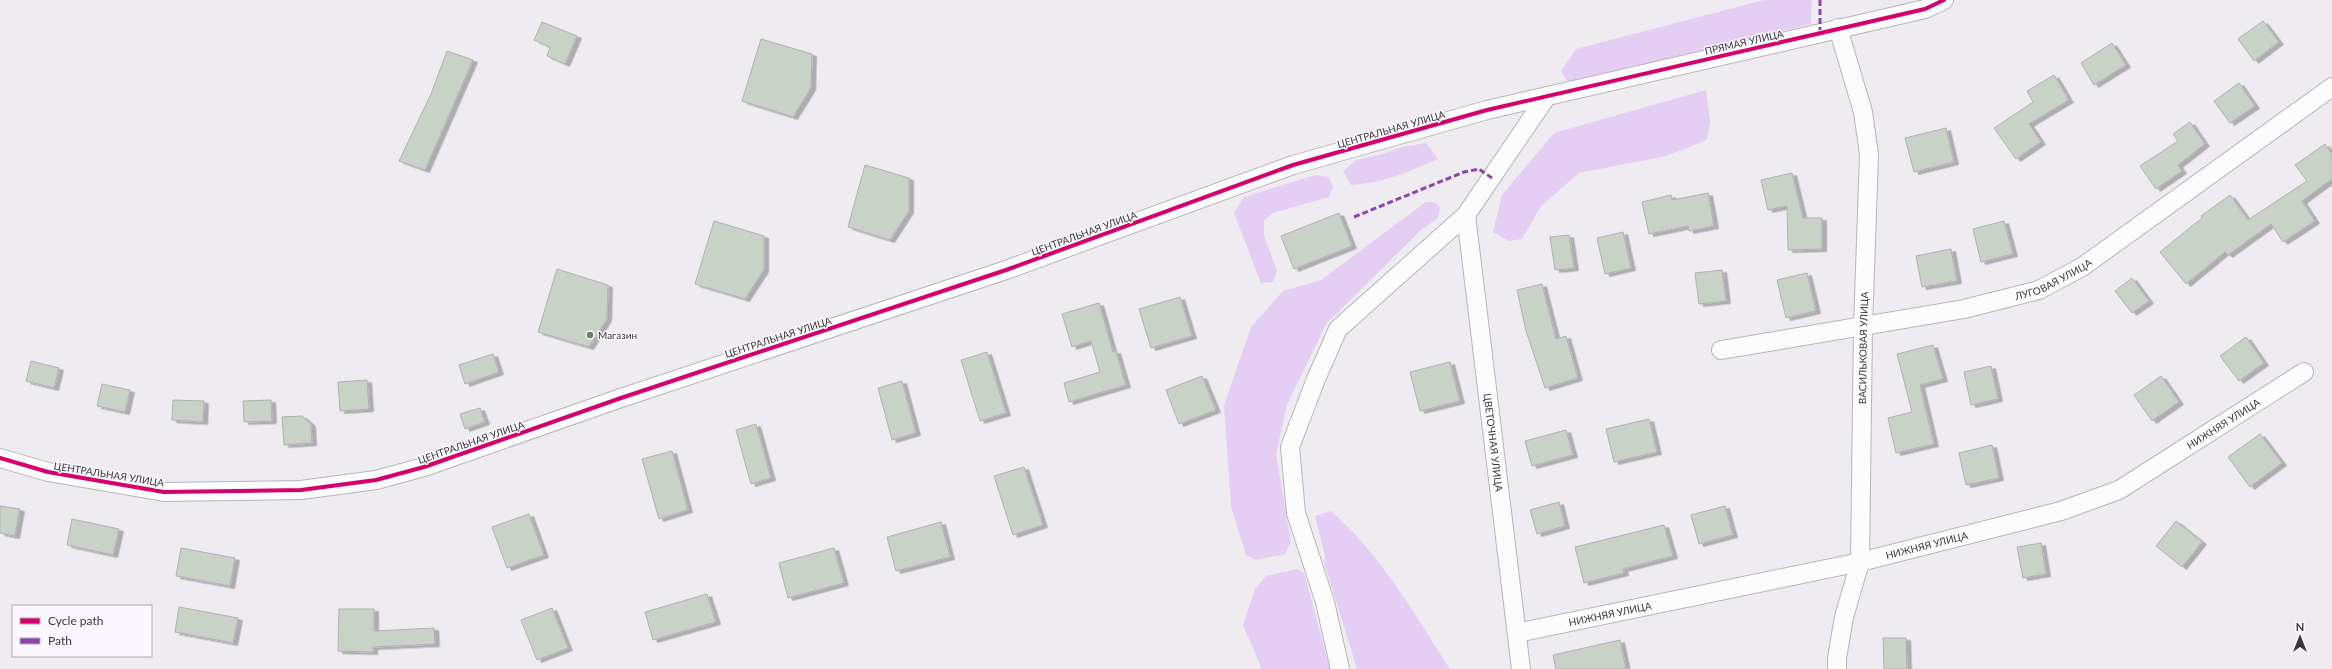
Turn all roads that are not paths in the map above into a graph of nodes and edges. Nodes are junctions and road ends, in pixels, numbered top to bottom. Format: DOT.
graph roads {
  1 [pos="1944,0"];
  2 [pos="1838,28"];
  3 [pos="2332,87"];
  4 [pos="1547,96"];
  5 [pos="1466,215"];
  6 [pos="1863,327"];
  7 [pos="1722,350"];
  8 [pos="2304,372"];
  9 [pos="0,458"];
  10 [pos="1860,562"];
  11 [pos="1517,633"];
  12 [pos="1340,669"];
  13 [pos="1521,669"];
  14 [pos="1837,669"];
  1 -- 2 [label="street, ПРЯМАЯ УЛИЦА"];
  2 -- 4 [label="street, ПРЯМАЯ УЛИЦА"];
  2 -- 6 [label="street, ВАСИЛЬКОВАЯ УЛИЦА"];
  3 -- 6 [label="street, ЛУГОВАЯ УЛИЦА"];
  4 -- 5 [label="street"];
  4 -- 9 [label="street, ЦЕНТРАЛЬНАЯ УЛИЦА"];
  5 -- 11 [label="street, ЦВЕТОЧНАЯ УЛИЦА"];
  5 -- 12 [label="street"];
  6 -- 7 [label="street, ЛУГОВАЯ УЛИЦА"];
  6 -- 10 [label="street, ВАСИЛЬКОВАЯ УЛИЦА"];
  8 -- 10 [label="street, НИЖНЯЯ УЛИЦА"];
  10 -- 11 [label="street, НИЖНЯЯ УЛИЦА"];
  10 -- 14 [label="street, ВАСИЛЬКОВАЯ УЛИЦА"];
  11 -- 13 [label="street, ЦВЕТОЧНАЯ УЛИЦА"];
}
